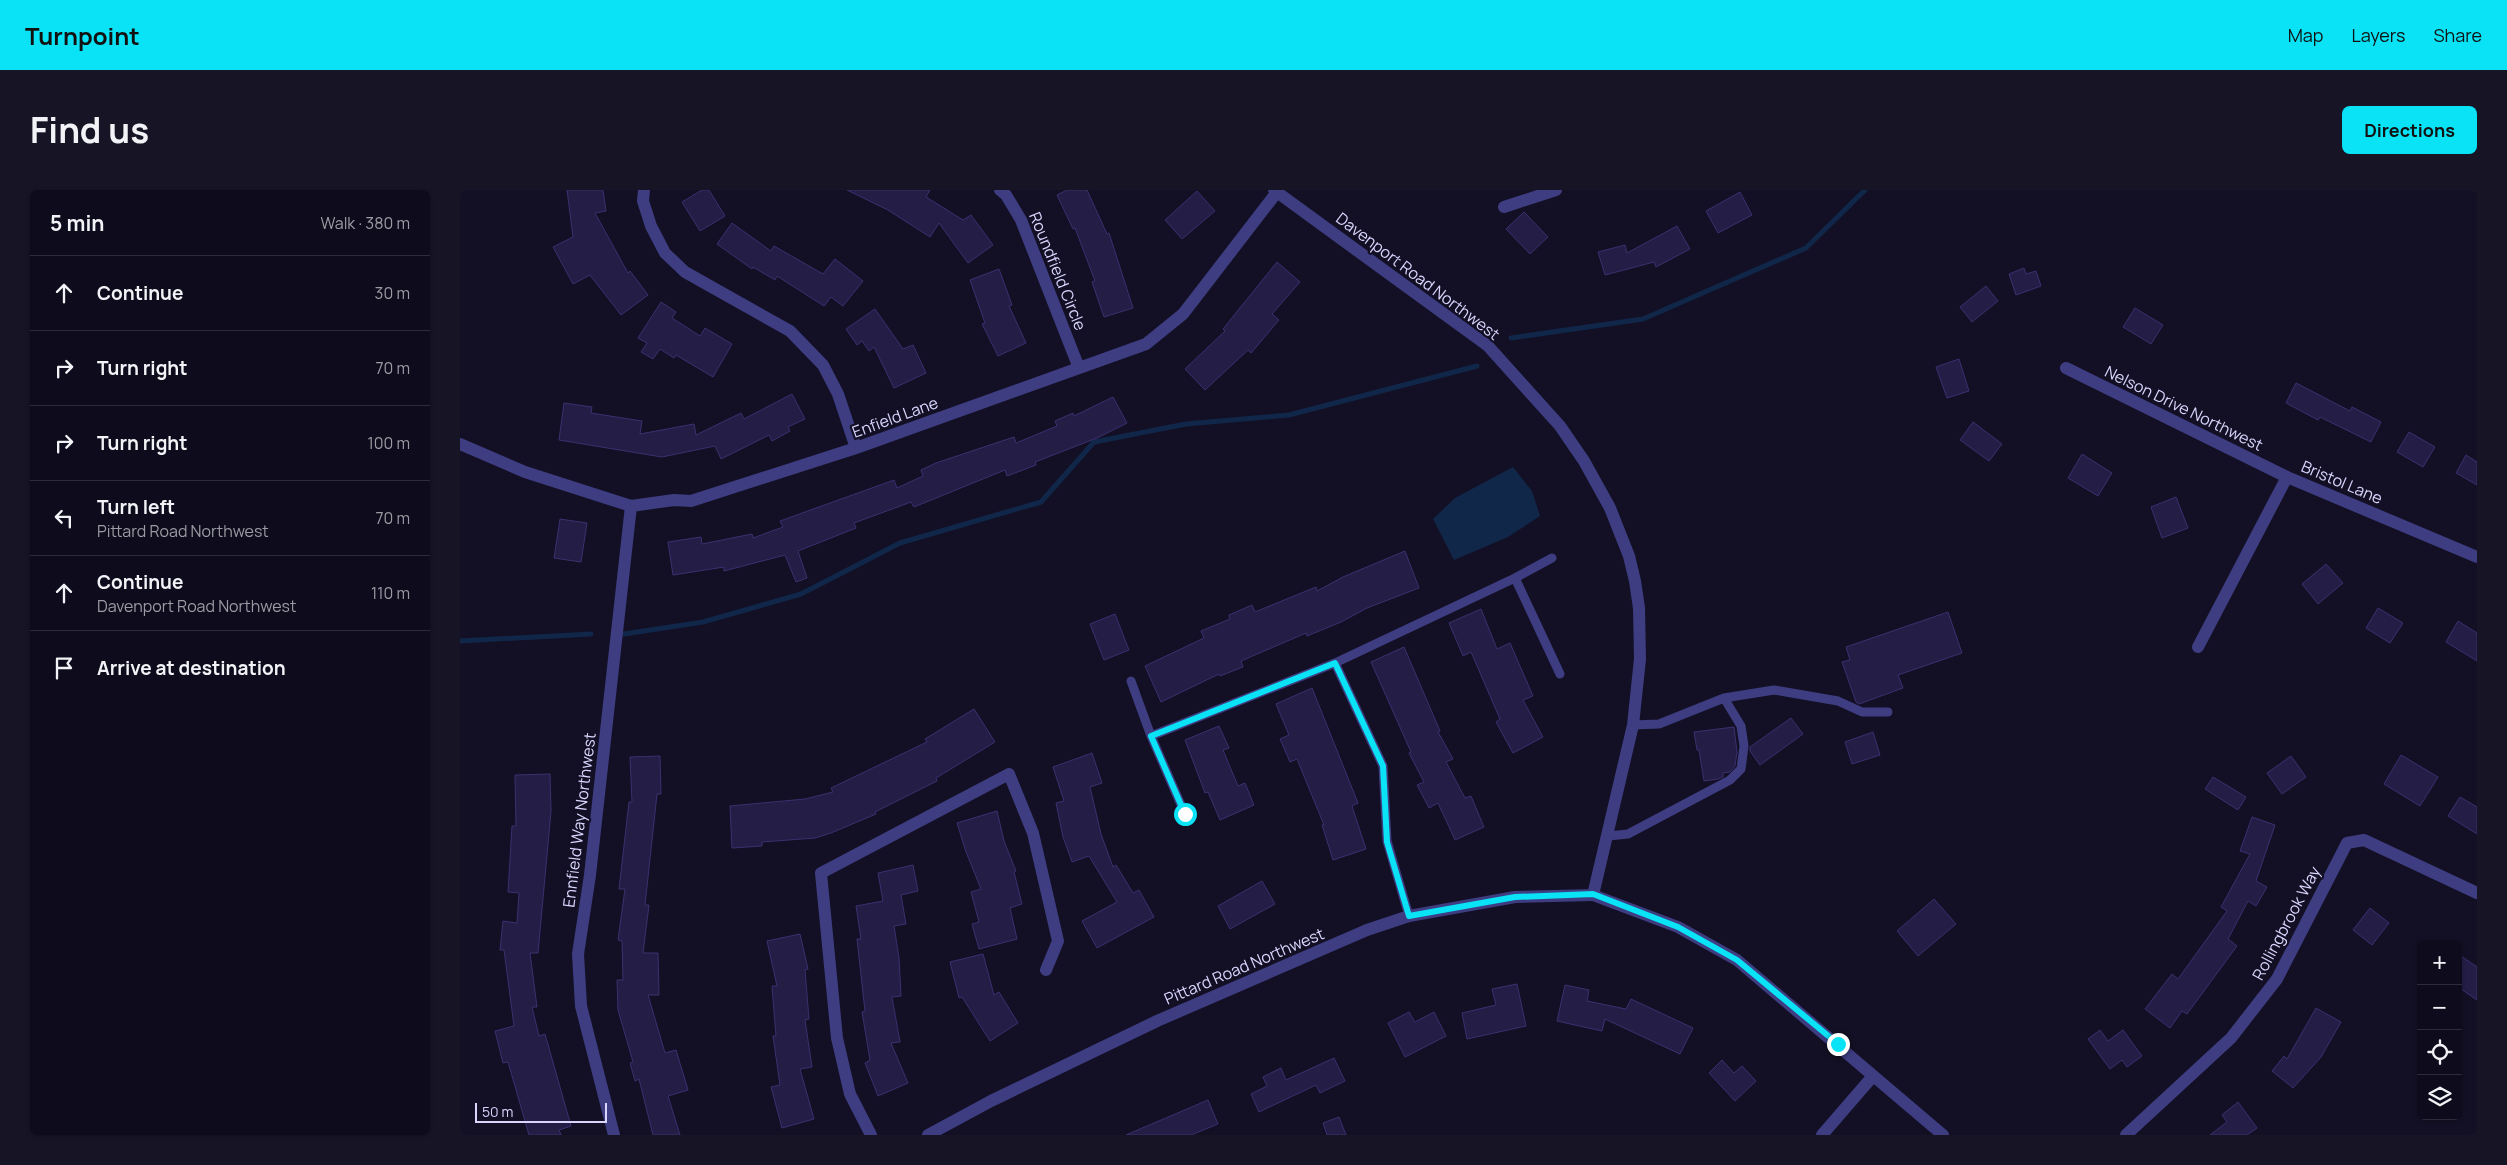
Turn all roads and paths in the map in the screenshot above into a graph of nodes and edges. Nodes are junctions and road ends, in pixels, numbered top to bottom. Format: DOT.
graph roads {
  1 [pos="644,190"];
  2 [pos="1000,190"];
  3 [pos="1556,190"];
  4 [pos="1275,191"];
  5 [pos="1504,207"];
  6 [pos="1079,368"];
  7 [pos="2066,368"];
  8 [pos="460,444"];
  9 [pos="856,448"];
  10 [pos="2287,477"];
  11 [pos="631,506"];
  12 [pos="2477,557"];
  13 [pos="1552,558"];
  14 [pos="1515,578"];
  15 [pos="2198,646"];
  16 [pos="1335,663"];
  17 [pos="1560,674"];
  18 [pos="1131,681"];
  19 [pos="1724,698"];
  20 [pos="1888,712"];
  21 [pos="1633,725"];
  22 [pos="1151,736"];
  23 [pos="1185,814"];
  24 [pos="1608,836"];
  25 [pos="1593,894"];
  26 [pos="2477,894"];
  27 [pos="1409,916"];
  28 [pos="1046,970"];
  29 [pos="1873,1076"];
  30 [pos="614,1135"];
  31 [pos="871,1135"];
  32 [pos="928,1135"];
  33 [pos="1822,1135"];
  34 [pos="1942,1135"];
  35 [pos="2126,1135"];
  1 -- 9 [label="street"];
  2 -- 6 [label="street, Roundfield Circle"];
  3 -- 5 [label="street"];
  4 -- 6 [label="street, Enfield Lane"];
  4 -- 21 [label="street, Davenport Road Northwest"];
  6 -- 9 [label="street, Enfield Lane"];
  7 -- 10 [label="street, Nelson Drive Northwest"];
  8 -- 11 [label="street, Enfield Lane"];
  9 -- 11 [label="street, Enfield Lane"];
  10 -- 12 [label="street, Bristol Lane"];
  10 -- 15 [label="street, Bristol Lane"];
  11 -- 30 [label="street, Ennfield Way Northwest"];
  13 -- 14 [label="lane"];
  14 -- 16 [label="lane"];
  14 -- 17 [label="lane"];
  16 -- 22 [label="lane"];
  16 -- 27 [label="lane"];
  18 -- 22 [label="lane"];
  19 -- 20 [label="lane"];
  19 -- 21 [label="lane"];
  19 -- 24 [label="lane"];
  21 -- 24 [label="street, Davenport Road Northwest"];
  22 -- 23 [label="lane"];
  24 -- 25 [label="street, Davenport Road Northwest"];
  25 -- 27 [label="street, Pittard Road Northwest"];
  25 -- 29 [label="street"];
  26 -- 35 [label="street, Rollingbrook Way"];
  27 -- 32 [label="street, Pittard Road Northwest"];
  28 -- 31 [label="street"];
  29 -- 33 [label="street"];
  29 -- 34 [label="street"];
}
